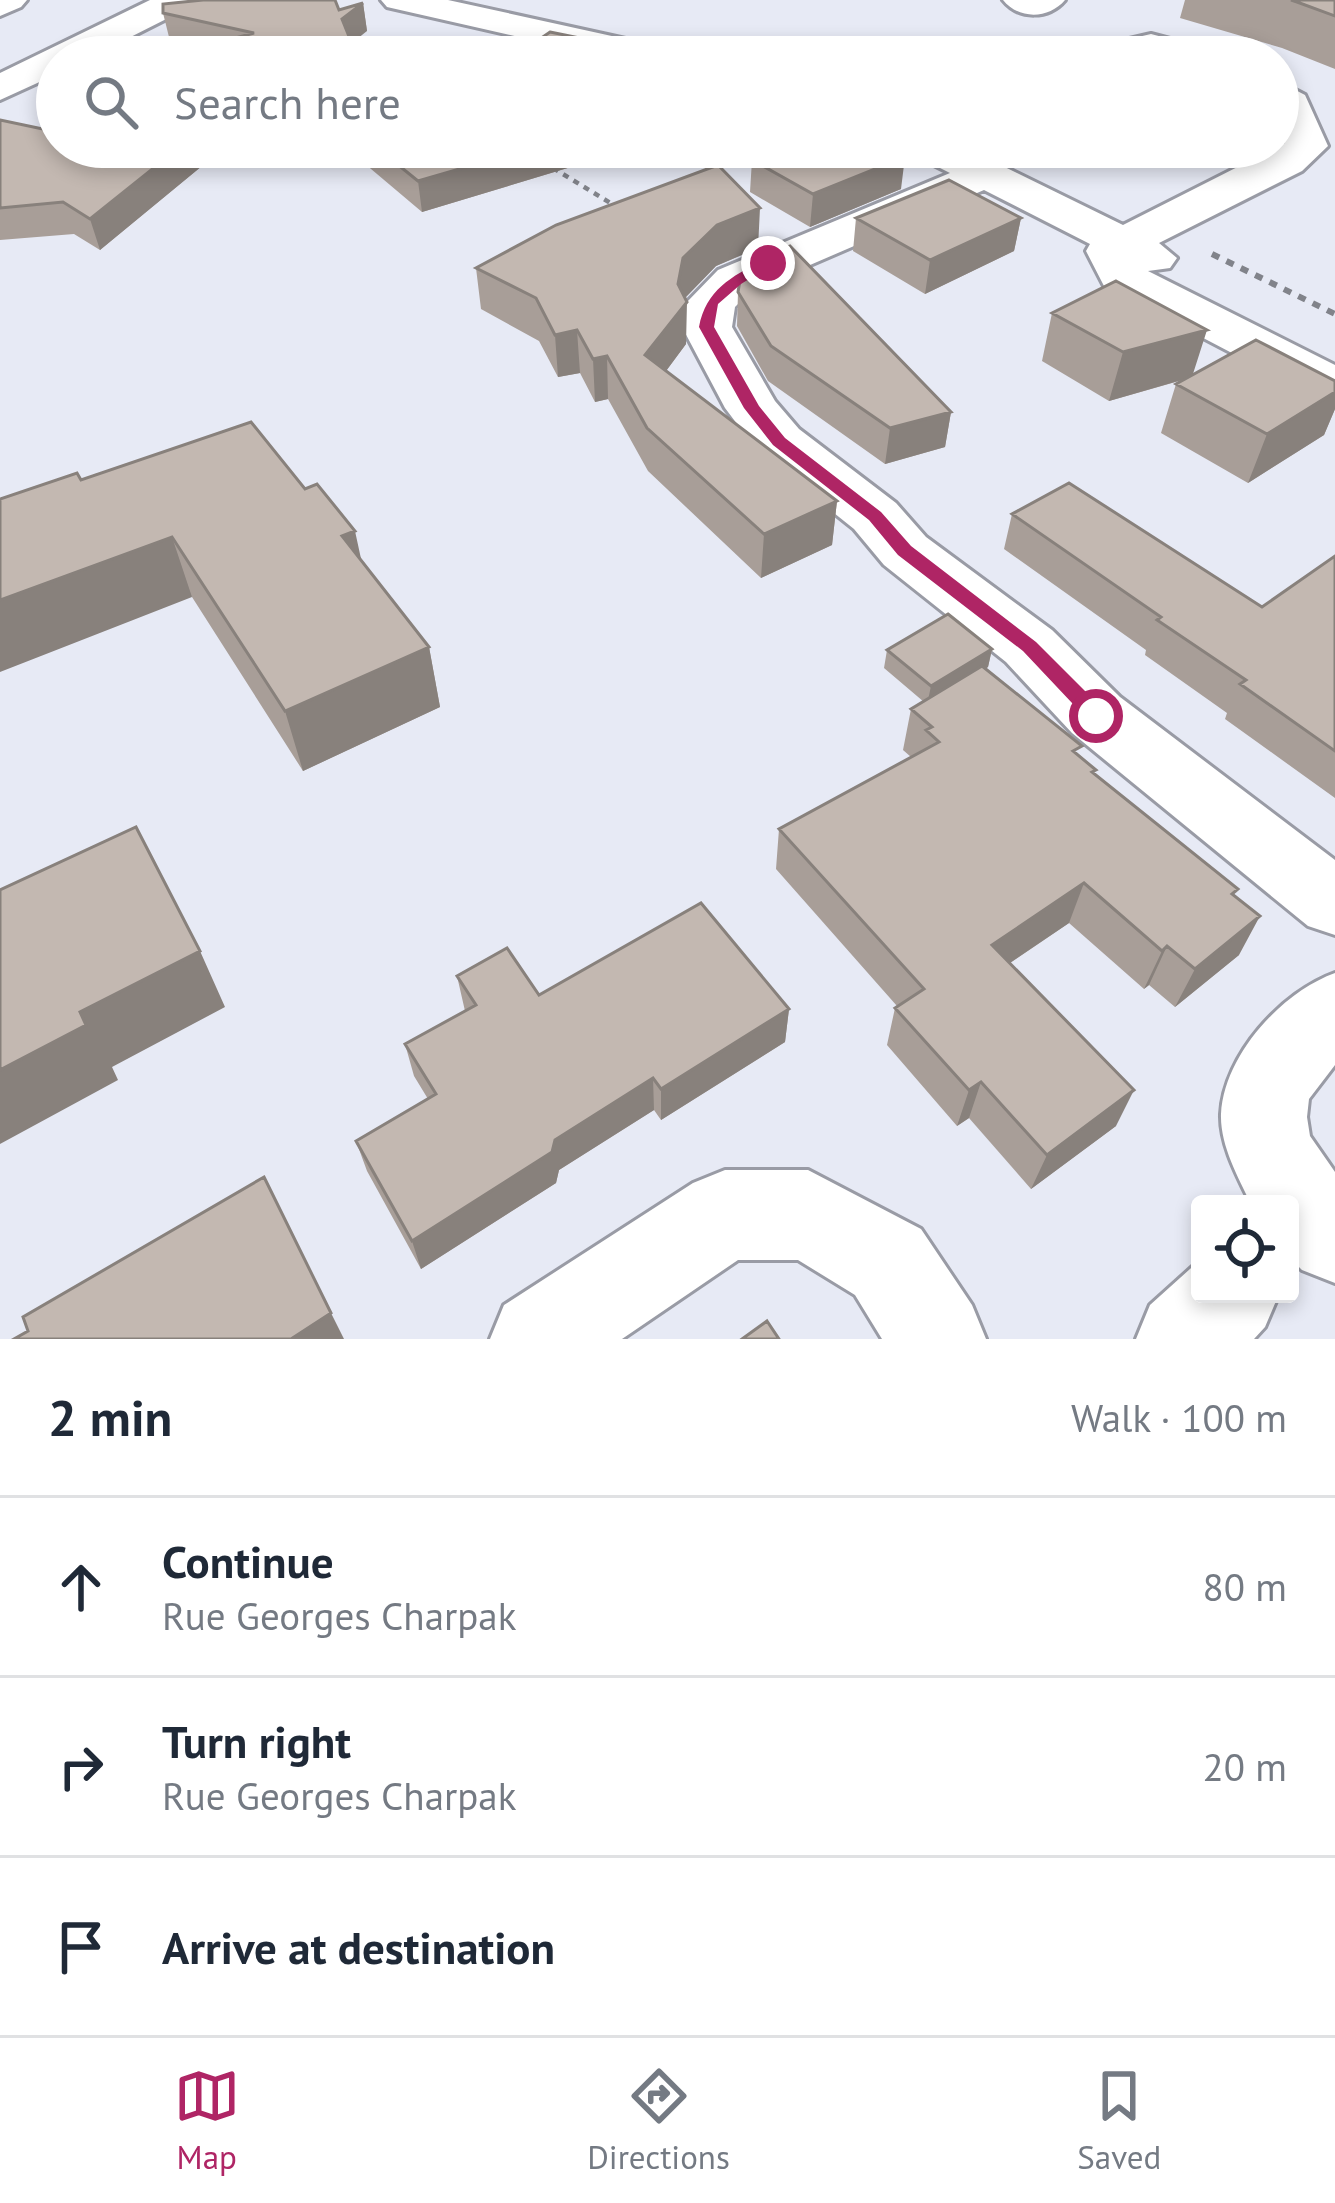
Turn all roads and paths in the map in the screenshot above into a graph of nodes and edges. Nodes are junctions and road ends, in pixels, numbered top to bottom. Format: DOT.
graph roads {
  1 [pos="9,0"];
  2 [pos="178,0"];
  3 [pos="399,0"];
  4 [pos="567,0"];
  5 [pos="1021,0"];
  6 [pos="1047,0"];
  7 [pos="0,5"];
  8 [pos="525,28"];
  9 [pos="104,36"];
  10 [pos="513,36"];
  11 [pos="562,36"];
  12 [pos="36,70"];
  13 [pos="0,88"];
  14 [pos="1299,123"];
  15 [pos="1299,152"];
  16 [pos="552,168"];
  17 [pos="970,168"];
  18 [pos="1273,168"];
  19 [pos="983,175"];
  20 [pos="627,214"];
  21 [pos="1123,243"];
  22 [pos="1335,350"];
  23 [pos="1335,386"];
  24 [pos="1335,903"];
  25 [pos="1335,1009"];
  26 [pos="1312,1231"];
  27 [pos="1222,1303"];
  28 [pos="538,1339"];
  29 [pos="938,1339"];
  30 [pos="1184,1339"];
  1 -- 7 [label="street"];
  2 -- 9 [label="street"];
  3 -- 8 [label="street"];
  4 -- 8 [label="street"];
  5 -- 6 [label="street"];
  8 -- 10 [label="street"];
  8 -- 11 [label="street"];
  12 -- 13 [label="street"];
  14 -- 15 [label="street"];
  16 -- 20 [label="path"];
  17 -- 19 [label="street"];
  18 -- 21 [label="street"];
  19 -- 21 [label="street"];
  19 -- 24 [label="street"];
  21 -- 22 [label="street"];
  21 -- 23 [label="street"];
  25 -- 26 [label="street"];
  27 -- 30 [label="street"];
  28 -- 29 [label="street"];
}
